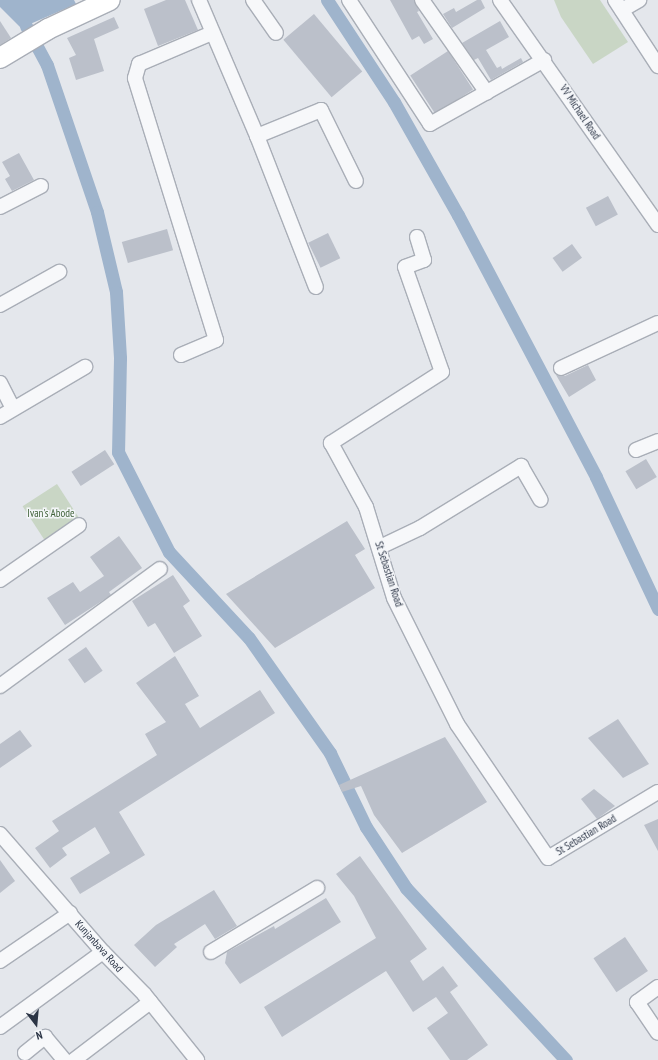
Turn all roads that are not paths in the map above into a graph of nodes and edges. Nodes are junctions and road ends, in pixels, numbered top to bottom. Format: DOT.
graph roads {
  1 [pos="110,0"];
  2 [pos="199,0"];
  3 [pos="253,0"];
  4 [pos="349,0"];
  5 [pos="422,0"];
  6 [pos="500,0"];
  7 [pos="638,0"];
  8 [pos="618,5"];
  9 [pos="212,33"];
  10 [pos="276,33"];
  11 [pos="0,58"];
  12 [pos="656,58"];
  13 [pos="544,60"];
  14 [pos="487,93"];
  15 [pos="257,136"];
  16 [pos="356,181"];
  17 [pos="41,186"];
  18 [pos="0,207"];
  19 [pos="658,225"];
  20 [pos="417,237"];
  21 [pos="58,272"];
  22 [pos="316,287"];
  23 [pos="0,305"];
  24 [pos="658,323"];
  25 [pos="181,356"];
  26 [pos="85,367"];
  27 [pos="561,368"];
  28 [pos="0,383"];
  29 [pos="13,408"];
  30 [pos="0,417"];
  31 [pos="658,441"];
  32 [pos="636,450"];
  33 [pos="541,500"];
  34 [pos="79,525"];
  35 [pos="380,547"];
  36 [pos="160,569"];
  37 [pos="0,580"];
  38 [pos="0,686"];
  39 [pos="658,792"];
  40 [pos="0,834"];
  41 [pos="317,888"];
  42 [pos="70,913"];
  43 [pos="103,952"];
  44 [pos="212,952"];
  45 [pos="0,961"];
  46 [pos="658,987"];
  47 [pos="150,1002"];
  48 [pos="0,1027"];
  49 [pos="658,1033"];
  50 [pos="24,1052"];
  51 [pos="64,1060"];
  52 [pos="74,1060"];
  53 [pos="197,1060"];
  1 -- 11 [label="main road"];
  2 -- 9 [label="street"];
  3 -- 10 [label="street"];
  4 -- 14 [label="street"];
  5 -- 14 [label="street"];
  6 -- 13 [label="street, VV Michael Road"];
  7 -- 8 [label="street"];
  8 -- 12 [label="street"];
  9 -- 15 [label="street"];
  9 -- 25 [label="street"];
  13 -- 14 [label="street"];
  13 -- 19 [label="street, VV Michael Road"];
  15 -- 16 [label="street"];
  15 -- 22 [label="street"];
  17 -- 18 [label="street"];
  20 -- 35 [label="street, St Sebastian Road"];
  21 -- 23 [label="street"];
  24 -- 27 [label="street"];
  26 -- 29 [label="street"];
  28 -- 29 [label="street"];
  29 -- 30 [label="street"];
  31 -- 32 [label="street"];
  33 -- 35 [label="street"];
  34 -- 37 [label="street"];
  35 -- 39 [label="street, St Sebastian Road"];
  36 -- 38 [label="street"];
  40 -- 42 [label="street, Kunjanbava Road"];
  41 -- 44 [label="street"];
  42 -- 43 [label="street, Kunjanbava Road"];
  42 -- 45 [label="street"];
  43 -- 47 [label="street, Kunjanbava Road"];
  43 -- 48 [label="street"];
  46 -- 49 [label="street"];
  47 -- 52 [label="street"];
  47 -- 53 [label="street, Kunjanbava Road"];
  50 -- 51 [label="street"];
}
